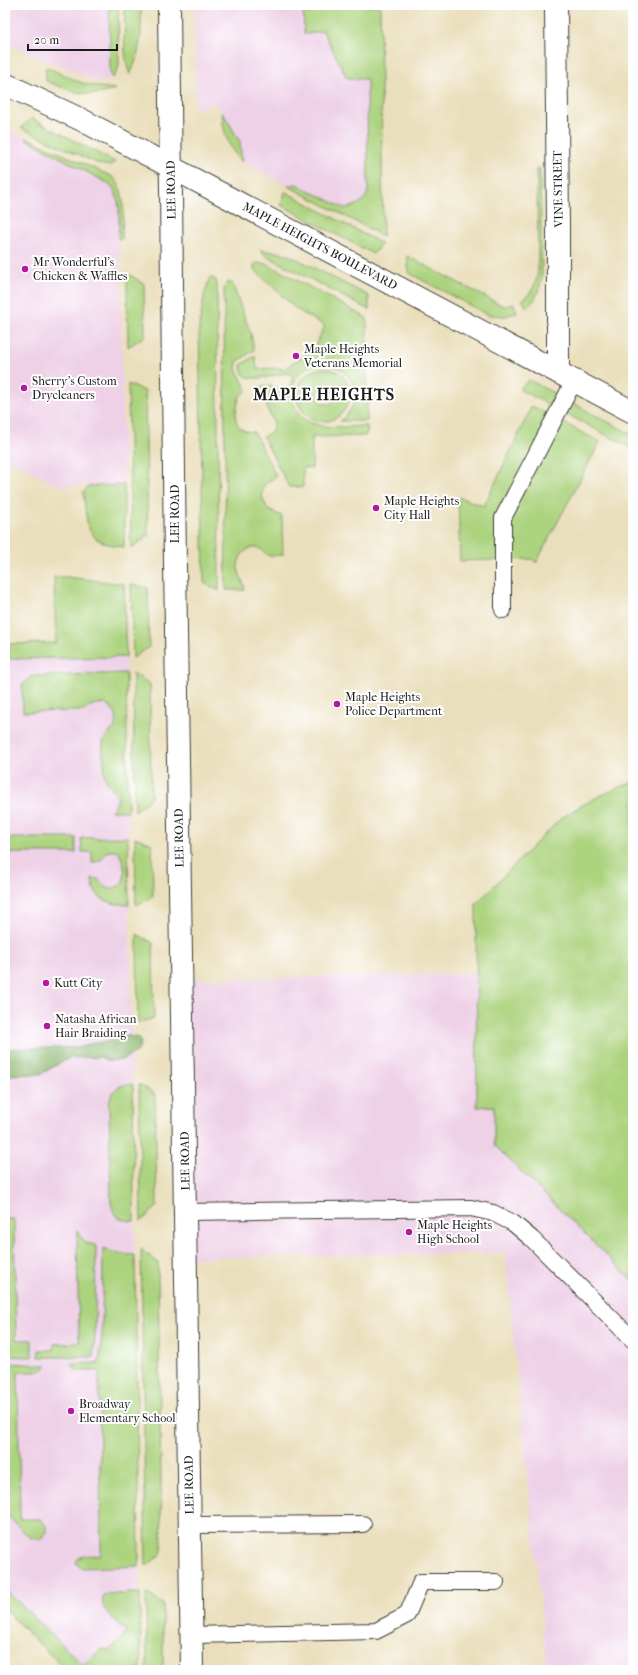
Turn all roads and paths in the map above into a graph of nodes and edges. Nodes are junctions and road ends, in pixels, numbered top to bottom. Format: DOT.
graph roads {
  1 [pos="169,5"];
  2 [pos="556,5"];
  3 [pos="5,84"];
  4 [pos="171,167"];
  5 [pos="566,377"];
  6 [pos="633,412"];
  7 [pos="503,610"];
  8 [pos="186,1212"];
  9 [pos="633,1340"];
  10 [pos="363,1524"];
  11 [pos="190,1525"];
  12 [pos="496,1582"];
  13 [pos="191,1636"];
  14 [pos="192,1670"];
  1 -- 4 [label="main road, LEE ROAD"];
  2 -- 5 [label="main road, VINE STREET"];
  3 -- 4 [label="main road, MAPLE HEIGHTS BOULEVARD"];
  4 -- 5 [label="main road, MAPLE HEIGHTS BOULEVARD"];
  4 -- 8 [label="main road, LEE ROAD"];
  5 -- 6 [label="main road, MAPLE HEIGHTS BOULEVARD"];
  5 -- 7 [label="lane"];
  8 -- 9 [label="lane"];
  8 -- 11 [label="main road, LEE ROAD"];
  10 -- 11 [label="lane"];
  11 -- 13 [label="main road, LEE ROAD"];
  12 -- 13 [label="lane"];
  13 -- 14 [label="main road, LEE ROAD"];
}
